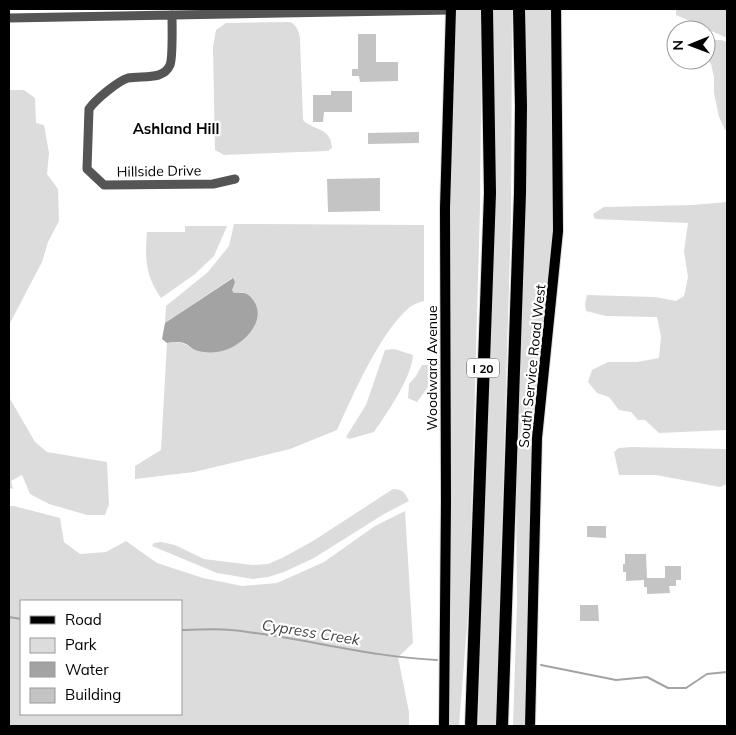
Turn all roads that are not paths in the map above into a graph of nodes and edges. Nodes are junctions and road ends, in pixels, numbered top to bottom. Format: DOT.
graph roads {
  1 [pos="451,9"];
  2 [pos="487,9"];
  3 [pos="519,9"];
  4 [pos="556,9"];
  5 [pos="24,13"];
  6 [pos="172,15"];
  7 [pos="9,18"];
  8 [pos="235,179"];
  9 [pos="471,725"];
  10 [pos="444,726"];
  11 [pos="502,726"];
  12 [pos="530,726"];
  1 -- 6 [label="street"];
  1 -- 10 [label="main road, Woodward Avenue"];
  2 -- 9 [label="highway, I 20"];
  3 -- 11 [label="highway, I 20"];
  4 -- 12 [label="main road, South Service Road West"];
  5 -- 6 [label="street"];
  5 -- 7 [label="street"];
  6 -- 8 [label="street, Hillside Drive"];
}
